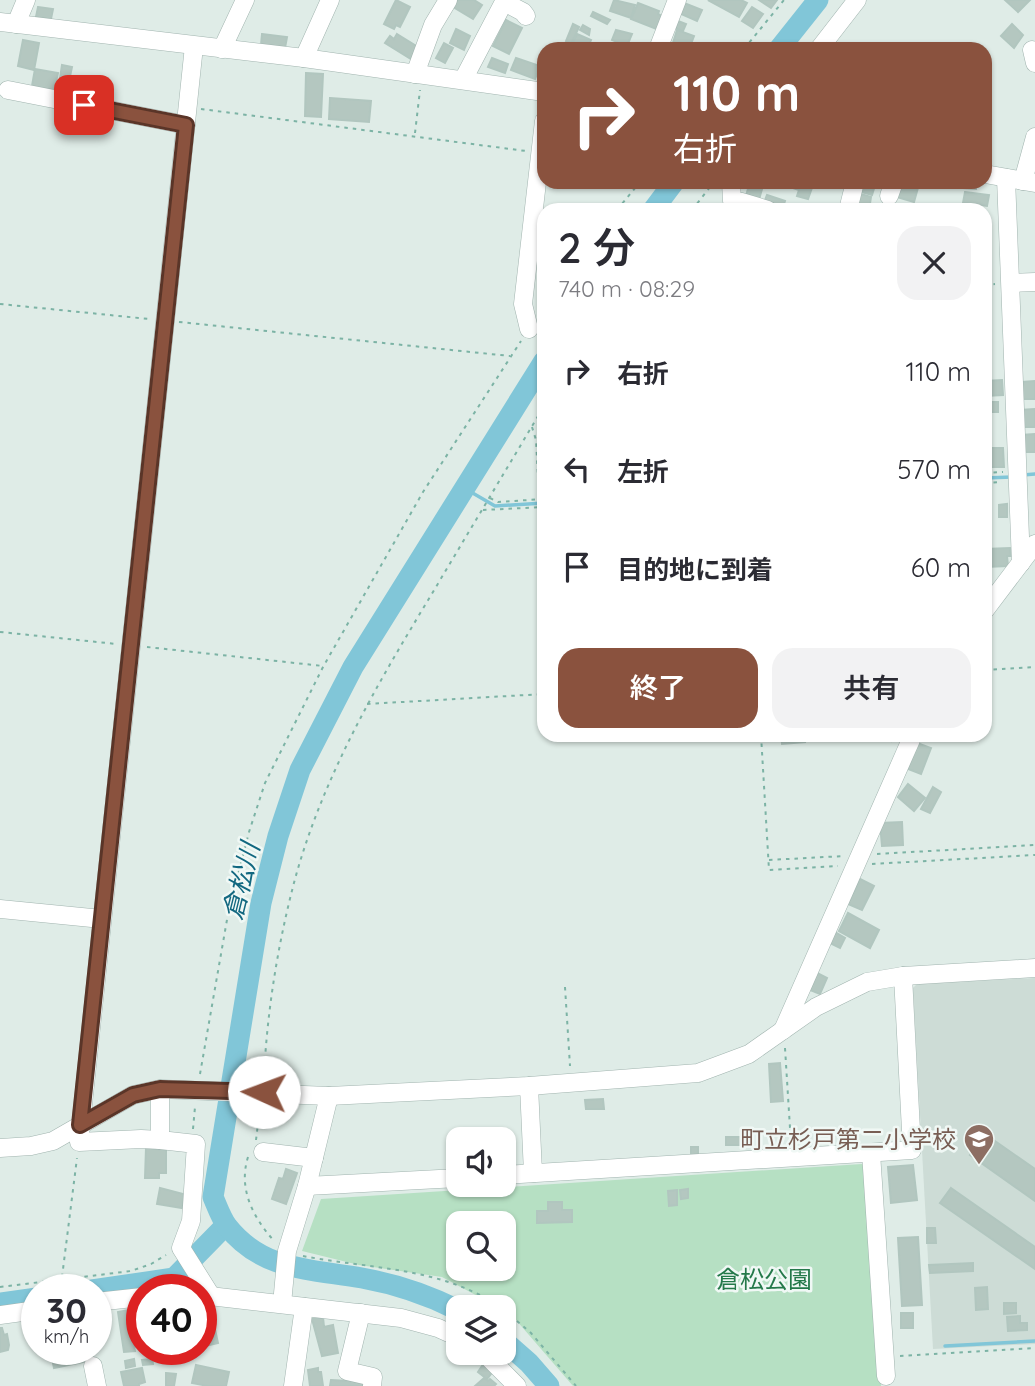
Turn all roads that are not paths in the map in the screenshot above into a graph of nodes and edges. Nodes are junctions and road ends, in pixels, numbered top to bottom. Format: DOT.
graph roads {
  1 [pos="26,0"];
  2 [pos="245,0"];
  3 [pos="330,0"];
  4 [pos="448,0"];
  5 [pos="677,0"];
  6 [pos="857,0"];
  7 [pos="505,1"];
  8 [pos="526,16"];
  9 [pos="8,23"];
  10 [pos="661,42"];
  11 [pos="824,42"];
  12 [pos="194,46"];
  13 [pos="222,49"];
  14 [pos="304,58"];
  15 [pos="463,80"];
  16 [pos="417,81"];
  17 [pos="8,90"];
  18 [pos="537,91"];
  19 [pos="186,117"];
  20 [pos="1035,137"];
  21 [pos="992,175"];
  22 [pos="1021,181"];
  23 [pos="537,188"];
  24 [pos="731,189"];
  25 [pos="745,203"];
  26 [pos="1035,282"];
  27 [pos="1011,283"];
  28 [pos="529,329"];
  29 [pos="1035,403"];
  30 [pos="1016,404"];
  31 [pos="1026,470"];
  32 [pos="1027,532"];
  33 [pos="1035,544"];
  34 [pos="1021,563"];
  35 [pos="992,601"];
  36 [pos="910,742"];
  37 [pos="0,909"];
  38 [pos="102,919"];
  39 [pos="1035,968"];
  40 [pos="903,976"];
  41 [pos="782,1031"];
  42 [pos="528,1086"];
  43 [pos="160,1089"];
  44 [pos="330,1096"];
  45 [pos="79,1133"];
  46 [pos="160,1140"];
  47 [pos="0,1148"];
  48 [pos="257,1148"];
  49 [pos="871,1153"];
  50 [pos="314,1158"];
  51 [pos="533,1173"];
  52 [pos="516,1174"];
  53 [pos="446,1179"];
  54 [pos="307,1186"];
  55 [pos="195,1274"];
  56 [pos="217,1296"];
  57 [pos="282,1304"];
  58 [pos="304,1307"];
  59 [pos="21,1312"];
  60 [pos="361,1313"];
  61 [pos="0,1315"];
  62 [pos="446,1332"];
  63 [pos="496,1365"];
  64 [pos="93,1366"];
  65 [pos="886,1376"];
  66 [pos="97,1386"];
  67 [pos="293,1386"];
  68 [pos="372,1386"];
  69 [pos="517,1386"];
  1 -- 9 [label="street"];
  2 -- 13 [label="street"];
  3 -- 14 [label="street"];
  4 -- 16 [label="street"];
  5 -- 10 [label="street"];
  6 -- 11 [label="street"];
  7 -- 8 [label="street"];
  7 -- 15 [label="street"];
  9 -- 12 [label="street"];
  12 -- 13 [label="street"];
  12 -- 19 [label="street"];
  13 -- 14 [label="street"];
  14 -- 16 [label="street"];
  15 -- 16 [label="street"];
  15 -- 18 [label="street"];
  17 -- 19 [label="street"];
  19 -- 38 [label="street"];
  20 -- 22 [label="street"];
  21 -- 22 [label="street"];
  22 -- 27 [label="street"];
  23 -- 28 [label="street"];
  24 -- 25 [label="street"];
  26 -- 27 [label="street"];
  27 -- 30 [label="street"];
  29 -- 30 [label="street"];
  30 -- 31 [label="street"];
  31 -- 32 [label="street"];
  32 -- 34 [label="street"];
  33 -- 34 [label="street"];
  34 -- 35 [label="street"];
  36 -- 41 [label="street"];
  37 -- 38 [label="street"];
  38 -- 45 [label="street"];
  39 -- 40 [label="street"];
  40 -- 41 [label="street"];
  40 -- 49 [label="street"];
  41 -- 42 [label="street"];
  42 -- 44 [label="street"];
  42 -- 51 [label="street"];
  43 -- 44 [label="street"];
  43 -- 45 [label="street"];
  43 -- 46 [label="street"];
  44 -- 50 [label="street"];
  45 -- 46 [label="street"];
  45 -- 47 [label="street"];
  46 -- 55 [label="street"];
  48 -- 50 [label="street"];
  49 -- 51 [label="street"];
  49 -- 65 [label="street"];
  50 -- 54 [label="street"];
  51 -- 52 [label="street"];
  53 -- 54 [label="street"];
  54 -- 57 [label="street"];
  56 -- 57 [label="street"];
  57 -- 58 [label="street"];
  58 -- 60 [label="street"];
  58 -- 67 [label="street"];
  59 -- 61 [label="street"];
  60 -- 62 [label="street"];
  60 -- 68 [label="street"];
  63 -- 69 [label="street"];
  64 -- 66 [label="street"];
}
